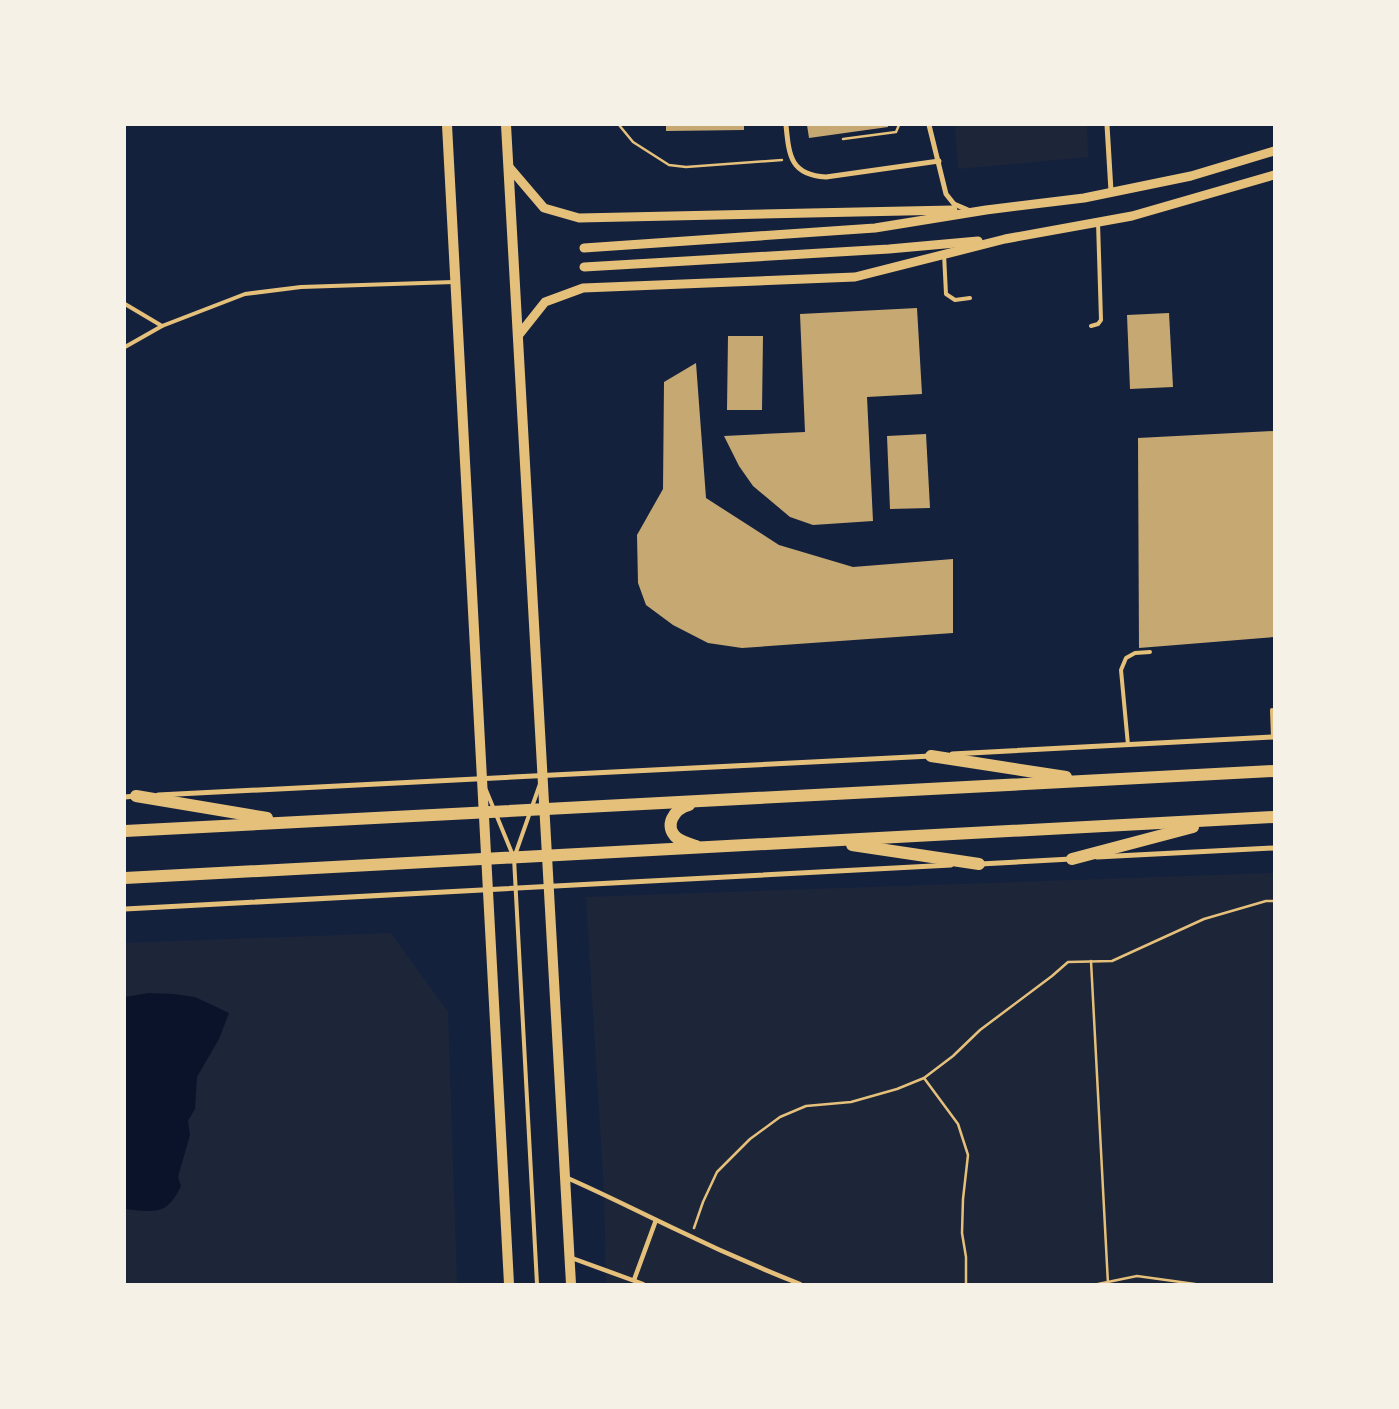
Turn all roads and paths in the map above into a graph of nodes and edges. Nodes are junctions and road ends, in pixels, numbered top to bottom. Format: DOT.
graph roads {
  1 [pos="448,125"];
  2 [pos="506,125"];
  3 [pos="619,125"];
  4 [pos="786,125"];
  5 [pos="899,125"];
  6 [pos="929,125"];
  7 [pos="1107,125"];
  8 [pos="842,139"];
  9 [pos="1274,151"];
  10 [pos="792,159"];
  11 [pos="938,161"];
  12 [pos="509,167"];
  13 [pos="1274,175"];
  14 [pos="1111,192"];
  15 [pos="968,210"];
  16 [pos="986,210"];
  17 [pos="1098,222"];
  18 [pos="1005,239"];
  19 [pos="584,248"];
  20 [pos="944,254"];
  21 [pos="584,267"];
  22 [pos="456,282"];
  23 [pos="970,298"];
  24 [pos="125,304"];
  25 [pos="162,326"];
  26 [pos="1091,326"];
  27 [pos="518,336"];
  28 [pos="125,347"];
  29 [pos="1150,652"];
  30 [pos="1272,710"];
  31 [pos="1273,737"];
  32 [pos="1128,745"];
  33 [pos="931,756"];
  34 [pos="1274,772"];
  35 [pos="543,776"];
  36 [pos="481,779"];
  37 [pos="1091,781"];
  38 [pos="130,796"];
  39 [pos="701,802"];
  40 [pos="544,809"];
  41 [pos="530,810"];
  42 [pos="490,812"];
  43 [pos="1274,817"];
  44 [pos="1220,820"];
  45 [pos="289,822"];
  46 [pos="125,831"];
  47 [pos="825,841"];
  48 [pos="701,848"];
  49 [pos="1274,848"];
  50 [pos="547,856"];
  51 [pos="514,858"];
  52 [pos="486,859"];
  53 [pos="1072,859"];
  54 [pos="979,864"];
  55 [pos="125,878"];
  56 [pos="549,886"];
  57 [pos="516,888"];
  58 [pos="488,890"];
  59 [pos="1274,901"];
  60 [pos="125,909"];
  61 [pos="1091,961"];
  62 [pos="924,1078"];
  63 [pos="565,1177"];
  64 [pos="656,1220"];
  65 [pos="691,1237"];
  66 [pos="570,1257"];
  67 [pos="634,1280"];
  68 [pos="1107,1283"];
  69 [pos="509,1284"];
  70 [pos="537,1284"];
  71 [pos="571,1284"];
  72 [pos="643,1284"];
  73 [pos="800,1284"];
  74 [pos="966,1284"];
  75 [pos="1098,1284"];
  76 [pos="1196,1284"];
  1 -- 22 [label="main road"];
  2 -- 12 [label="main road"];
  3 -- 10 [label="path"];
  4 -- 10 [label="street"];
  5 -- 8 [label="path"];
  6 -- 11 [label="street"];
  7 -- 14 [label="street"];
  9 -- 14 [label="street"];
  10 -- 11 [label="street"];
  11 -- 15 [label="street"];
  12 -- 15 [label="street"];
  12 -- 27 [label="main road"];
  13 -- 17 [label="street"];
  14 -- 16 [label="street"];
  15 -- 16 [label="street"];
  16 -- 19 [label="street"];
  17 -- 18 [label="street"];
  17 -- 26 [label="lane"];
  18 -- 20 [label="street"];
  18 -- 21 [label="street"];
  20 -- 23 [label="lane"];
  20 -- 27 [label="street"];
  22 -- 25 [label="lane"];
  22 -- 36 [label="main road"];
  24 -- 25 [label="lane"];
  25 -- 28 [label="lane"];
  27 -- 35 [label="main road"];
  29 -- 32 [label="lane"];
  30 -- 31 [label="lane"];
  31 -- 32 [label="street"];
  32 -- 33 [label="street"];
  33 -- 35 [label="street"];
  33 -- 37 [label="main road"];
  34 -- 37 [label="main road"];
  35 -- 36 [label="street"];
  35 -- 40 [label="main road"];
  35 -- 41 [label="lane"];
  36 -- 38 [label="street"];
  36 -- 42 [label="main road"];
  37 -- 39 [label="main road"];
  38 -- 45 [label="main road"];
  39 -- 40 [label="main road"];
  39 -- 48 [label="main road"];
  40 -- 41 [label="main road"];
  40 -- 50 [label="main road"];
  41 -- 42 [label="main road"];
  41 -- 51 [label="lane"];
  42 -- 45 [label="main road"];
  42 -- 51 [label="lane"];
  42 -- 52 [label="main road"];
  43 -- 44 [label="main road"];
  44 -- 47 [label="main road"];
  44 -- 53 [label="main road"];
  45 -- 46 [label="main road"];
  47 -- 48 [label="main road"];
  47 -- 54 [label="main road"];
  48 -- 50 [label="main road"];
  49 -- 53 [label="street"];
  50 -- 51 [label="main road"];
  50 -- 56 [label="main road"];
  51 -- 52 [label="main road"];
  51 -- 57 [label="lane"];
  52 -- 55 [label="main road"];
  52 -- 58 [label="main road"];
  53 -- 54 [label="street"];
  54 -- 56 [label="street"];
  56 -- 57 [label="street"];
  56 -- 63 [label="main road"];
  57 -- 58 [label="street"];
  57 -- 70 [label="lane"];
  58 -- 60 [label="street"];
  58 -- 69 [label="main road"];
  59 -- 61 [label="path"];
  61 -- 62 [label="path"];
  61 -- 68 [label="path"];
  62 -- 65 [label="path"];
  62 -- 74 [label="path"];
  63 -- 64 [label="street"];
  63 -- 66 [label="main road"];
  64 -- 65 [label="street"];
  64 -- 67 [label="street"];
  65 -- 73 [label="street"];
  66 -- 67 [label="street"];
  66 -- 71 [label="main road"];
  67 -- 72 [label="street"];
  68 -- 75 [label="path"];
  68 -- 76 [label="path"];
}
